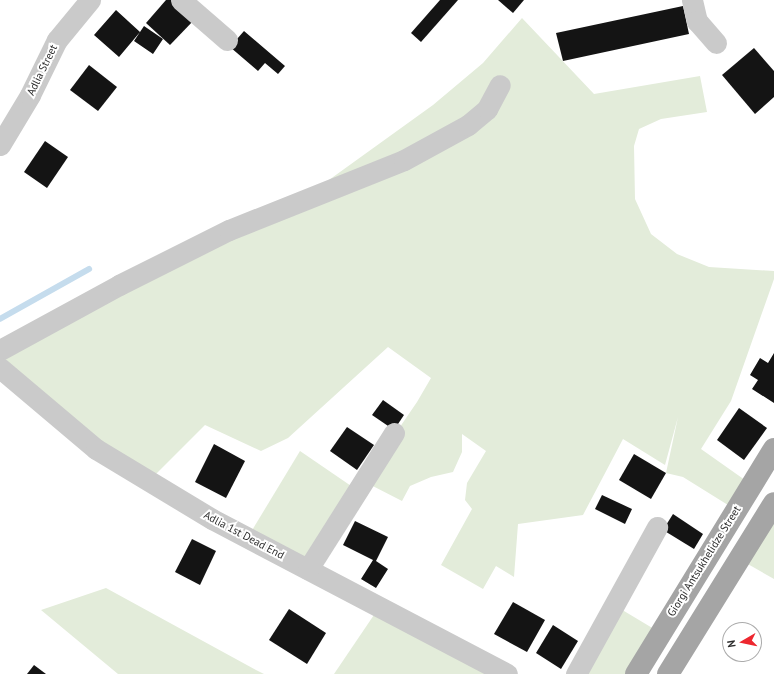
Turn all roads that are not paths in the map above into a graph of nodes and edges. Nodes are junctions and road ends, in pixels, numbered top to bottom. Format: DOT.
graph roads {
  1 [pos="90,0"];
  2 [pos="181,0"];
  3 [pos="692,0"];
  4 [pos="227,40"];
  5 [pos="716,43"];
  6 [pos="500,85"];
  7 [pos="0,145"];
  8 [pos="0,350"];
  9 [pos="0,368"];
  10 [pos="394,433"];
  11 [pos="774,449"];
  12 [pos="774,503"];
  13 [pos="657,527"];
  14 [pos="308,568"];
  15 [pos="507,674"];
  16 [pos="576,674"];
  17 [pos="636,674"];
  18 [pos="668,674"];
  1 -- 7 [label="street, Adlia Street"];
  2 -- 4 [label="street"];
  3 -- 5 [label="street"];
  6 -- 8 [label="street"];
  9 -- 14 [label="street, Adlia 1st Dead End"];
  10 -- 14 [label="street"];
  11 -- 17 [label="main road, Giorgi Antsukhelidze Street"];
  12 -- 18 [label="main road"];
  13 -- 16 [label="street"];
  14 -- 15 [label="street, Adlia 1st Dead End"];
}
